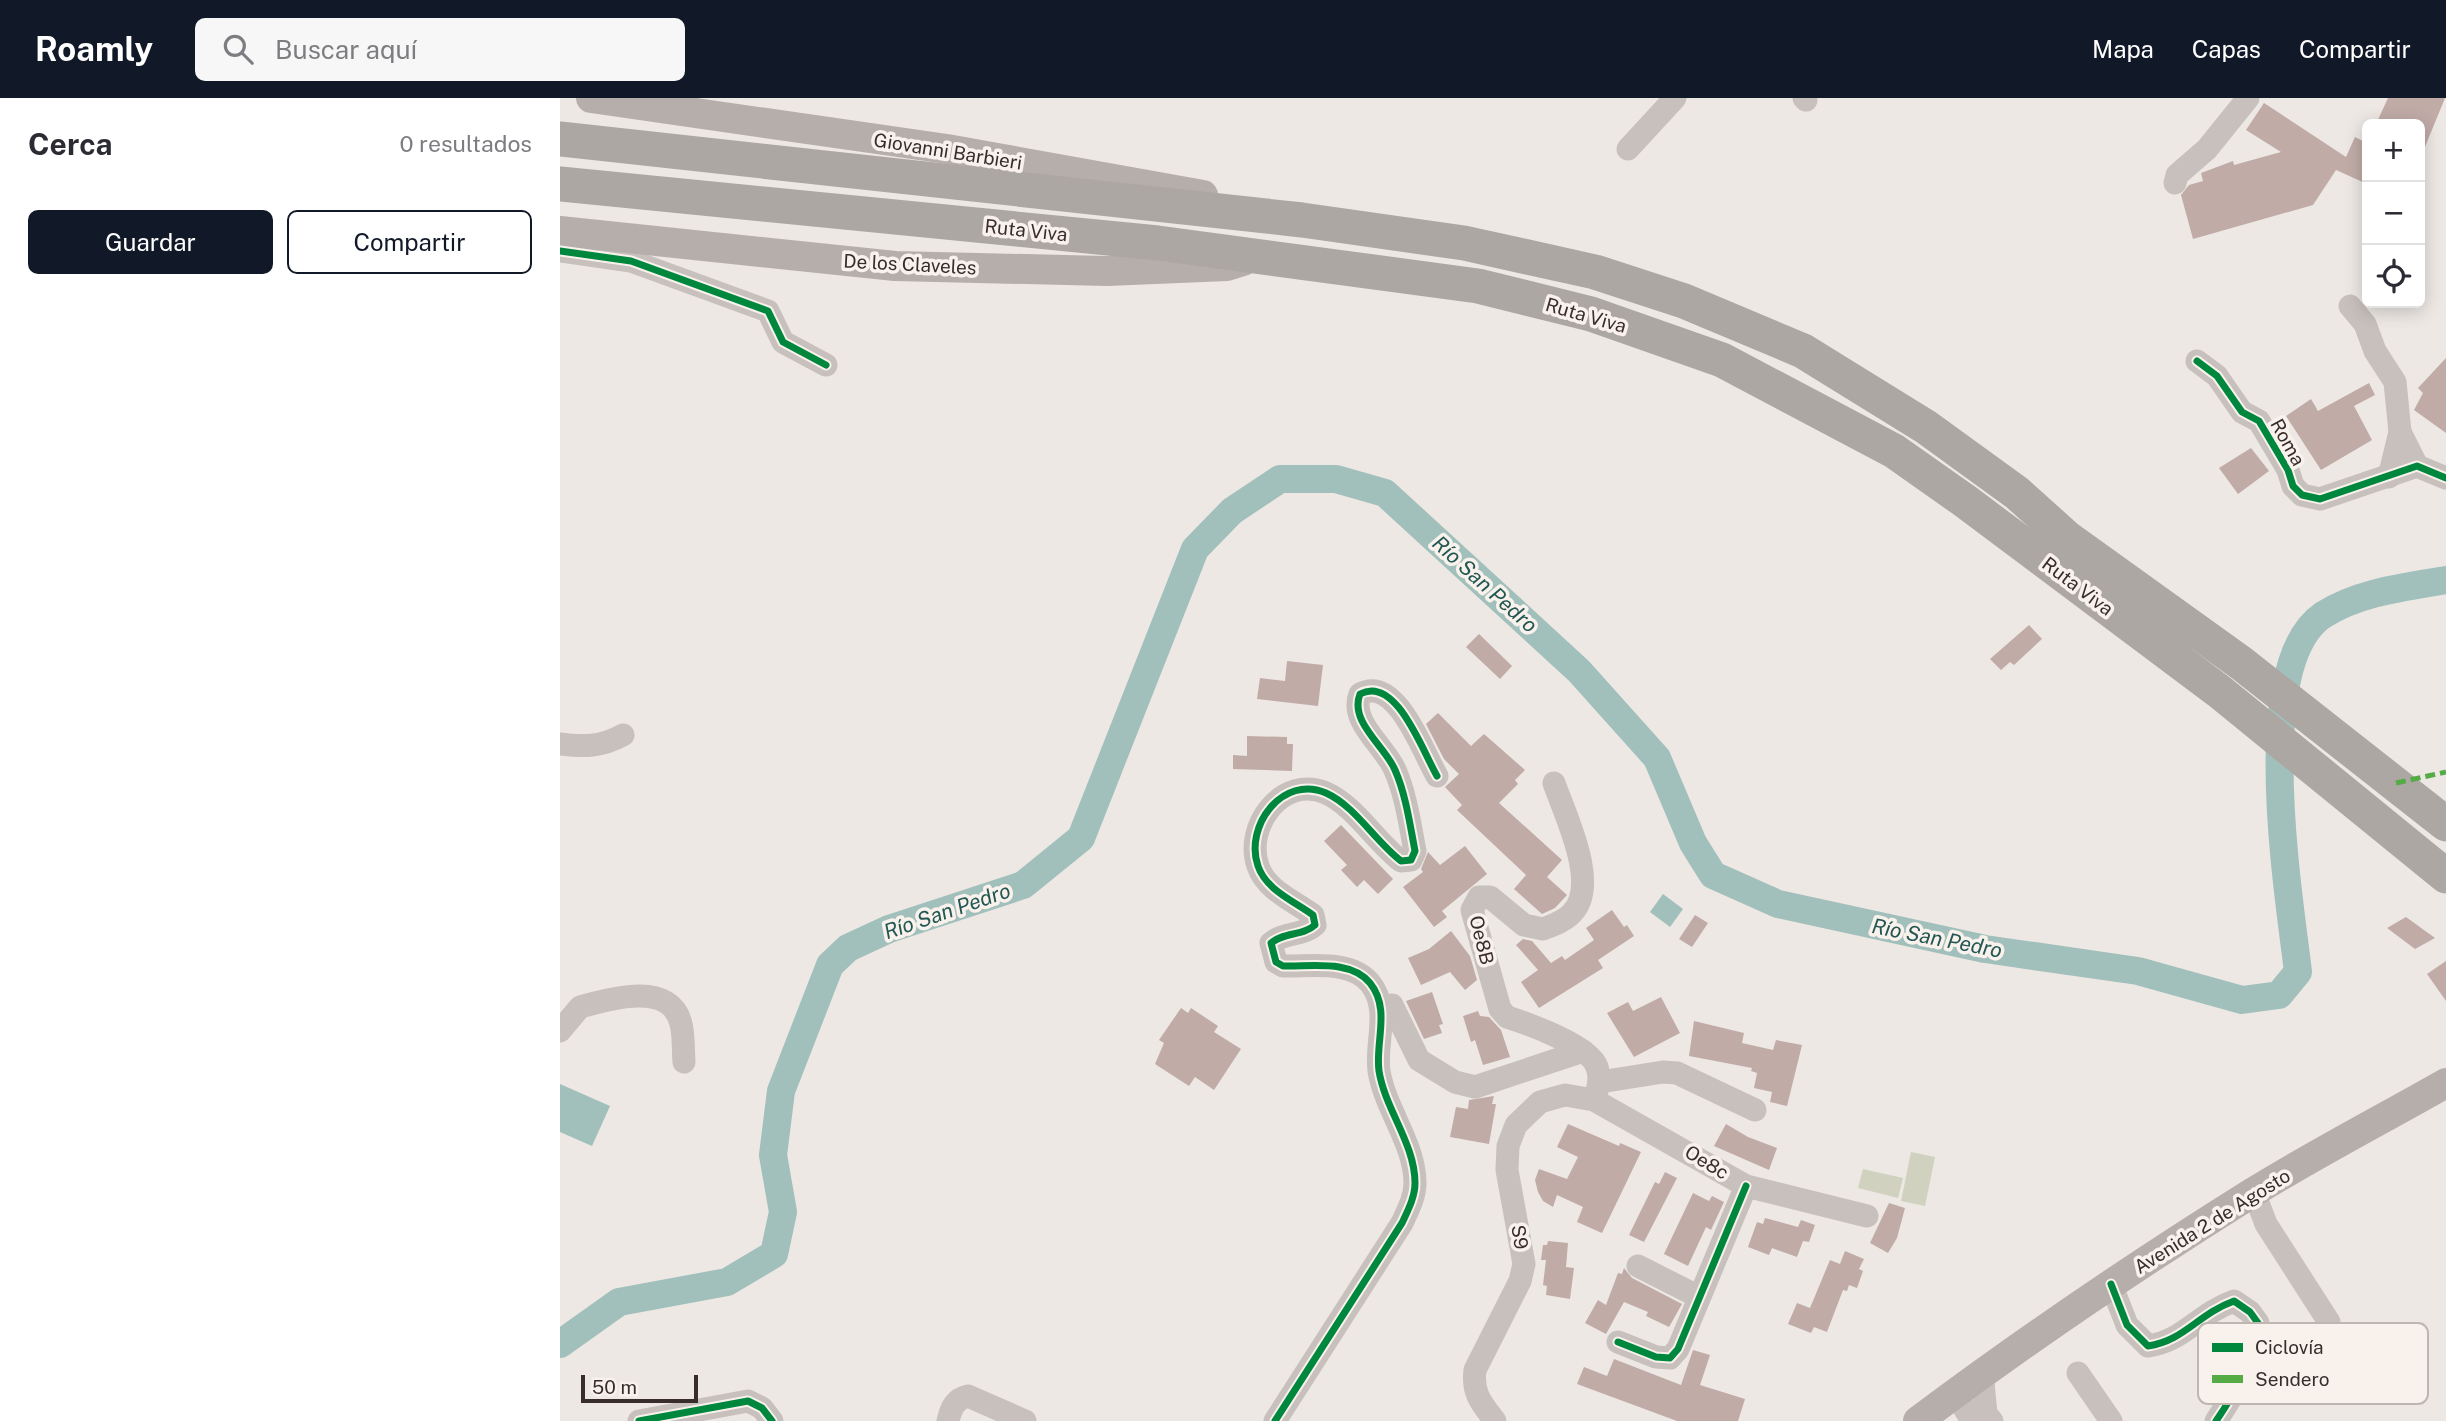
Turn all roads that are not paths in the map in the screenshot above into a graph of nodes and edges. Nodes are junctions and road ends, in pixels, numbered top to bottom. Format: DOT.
graph roads {
  1 [pos="591,98"];
  2 [pos="1675,98"];
  3 [pos="2248,98"];
  4 [pos="560,139"];
  5 [pos="1628,149"];
  6 [pos="2175,183"];
  7 [pos="560,184"];
  8 [pos="1302,220"];
  9 [pos="560,231"];
  10 [pos="560,251"];
  11 [pos="1260,257"];
  12 [pos="2350,306"];
  13 [pos="2197,361"];
  14 [pos="826,365"];
  15 [pos="2400,432"];
  16 [pos="2417,466"];
  17 [pos="2389,477"];
  18 [pos="2446,478"];
  19 [pos="2099,581"];
  20 [pos="623,735"];
  21 [pos="560,744"];
  22 [pos="1437,776"];
  23 [pos="1554,783"];
  24 [pos="2446,824"];
  25 [pos="2446,877"];
  26 [pos="1392,1005"];
  27 [pos="560,1031"];
  28 [pos="1583,1051"];
  29 [pos="684,1062"];
  30 [pos="2446,1083"];
  31 [pos="1597,1091"];
  32 [pos="1755,1110"];
  33 [pos="1746,1186"];
  34 [pos="2254,1192"];
  35 [pos="1867,1216"];
  36 [pos="1638,1266"];
  37 [pos="2111,1284"];
  38 [pos="1699,1297"];
  39 [pos="2329,1321"];
  40 [pos="2258,1323"];
  41 [pos="1618,1342"];
  42 [pos="1982,1372"];
  43 [pos="2078,1373"];
  44 [pos="1955,1393"];
  45 [pos="2227,1404"];
  46 [pos="639,1421"];
  47 [pos="772,1421"];
  48 [pos="948,1421"];
  49 [pos="1025,1421"];
  50 [pos="1275,1421"];
  51 [pos="1495,1421"];
  52 [pos="1918,1421"];
  53 [pos="1972,1421"];
  54 [pos="1992,1421"];
  55 [pos="2111,1421"];
  56 [pos="2216,1421"];
  1 -- 8 [label="main road, Giovanni Barbieri"];
  2 -- 5 [label="street"];
  3 -- 6 [label="street"];
  4 -- 8 [label="highway, Ruta Viva"];
  7 -- 11 [label="highway, Ruta Viva"];
  8 -- 19 [label="highway, Ruta Viva"];
  9 -- 11 [label="main road, De los Claveles"];
  10 -- 14 [label="street"];
  11 -- 19 [label="highway, Ruta Viva"];
  12 -- 15 [label="street"];
  13 -- 17 [label="street, Roma"];
  15 -- 16 [label="street"];
  15 -- 17 [label="street"];
  16 -- 17 [label="street, Roma"];
  16 -- 18 [label="street"];
  19 -- 24 [label="highway, Ruta Viva"];
  19 -- 25 [label="highway, Ruta Viva"];
  20 -- 21 [label="street"];
  22 -- 50 [label="street"];
  23 -- 28 [label="street, Oe8B"];
  26 -- 28 [label="street"];
  27 -- 29 [label="street"];
  28 -- 31 [label="street"];
  30 -- 34 [label="main road, Avenida 2 de Agosto"];
  31 -- 32 [label="street"];
  31 -- 33 [label="street, Oe8c"];
  31 -- 51 [label="street, S9"];
  33 -- 35 [label="street, Oe8c"];
  33 -- 38 [label="street"];
  34 -- 37 [label="main road, Avenida 2 de Agosto"];
  34 -- 39 [label="street"];
  36 -- 38 [label="street"];
  37 -- 40 [label="street"];
  37 -- 42 [label="main road, Avenida 2 de Agosto"];
  38 -- 41 [label="street"];
  42 -- 44 [label="main road, Avenida 2 de Agosto"];
  42 -- 54 [label="street"];
  43 -- 55 [label="street"];
  44 -- 52 [label="main road, Avenida 2 de Agosto"];
  44 -- 53 [label="street"];
  45 -- 56 [label="street"];
  46 -- 47 [label="street"];
  48 -- 49 [label="street"];
}
